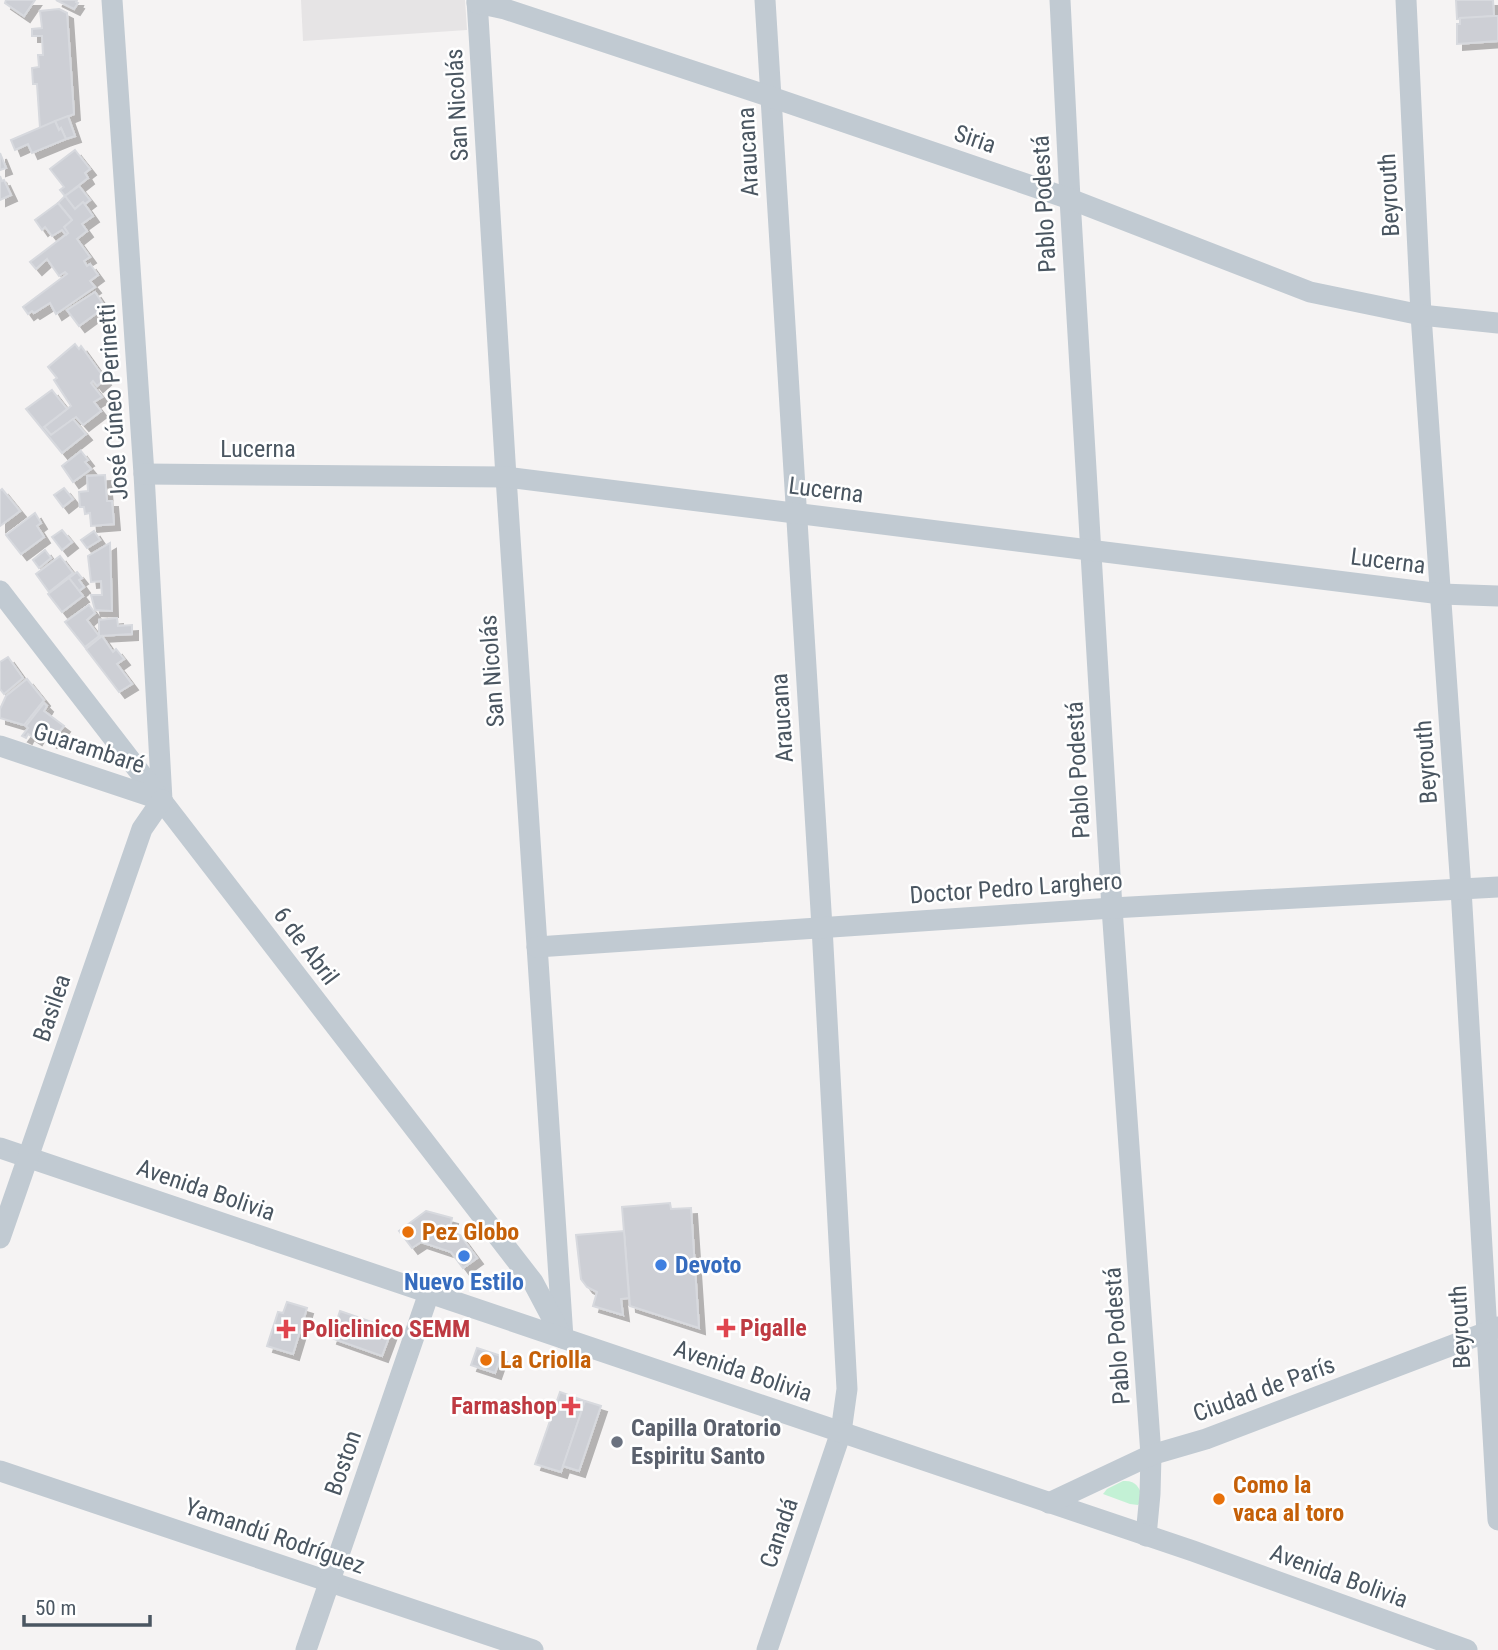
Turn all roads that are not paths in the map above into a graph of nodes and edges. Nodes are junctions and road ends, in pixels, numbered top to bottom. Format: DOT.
graph roads {
  1 [pos="112,0"];
  2 [pos="765,0"];
  3 [pos="1060,0"];
  4 [pos="1406,0"];
  5 [pos="477,1"];
  6 [pos="771,97"];
  7 [pos="1070,199"];
  8 [pos="1421,315"];
  9 [pos="1498,323"];
  10 [pos="144,474"];
  11 [pos="506,477"];
  12 [pos="796,513"];
  13 [pos="1091,550"];
  14 [pos="0,591"];
  15 [pos="1441,594"];
  16 [pos="1498,596"];
  17 [pos="0,746"];
  18 [pos="162,800"];
  19 [pos="1498,887"];
  20 [pos="1461,889"];
  21 [pos="1112,908"];
  22 [pos="822,927"];
  23 [pos="537,947"];
  24 [pos="0,1148"];
  25 [pos="27,1158"];
  26 [pos="0,1238"];
  27 [pos="429,1293"];
  28 [pos="1493,1330"];
  29 [pos="563,1338"];
  30 [pos="841,1433"];
  31 [pos="1151,1455"];
  32 [pos="0,1471"];
  33 [pos="1049,1503"];
  34 [pos="1498,1520"];
  35 [pos="1146,1536"];
  36 [pos="329,1582"];
  37 [pos="306,1650"];
  38 [pos="533,1650"];
  39 [pos="767,1650"];
  40 [pos="1467,1650"];
  1 -- 10 [label="street, José Cúneo Perinetti"];
  2 -- 6 [label="street, Araucana"];
  3 -- 7 [label="street, Pablo Podestá"];
  4 -- 8 [label="street, Beyrouth"];
  5 -- 6 [label="street, Siria"];
  5 -- 11 [label="street, San Nicolás"];
  6 -- 7 [label="street, Siria"];
  6 -- 12 [label="street, Araucana"];
  7 -- 8 [label="street, Siria"];
  7 -- 13 [label="street, Pablo Podestá"];
  8 -- 9 [label="street, Siria"];
  8 -- 15 [label="street, Beyrouth"];
  10 -- 11 [label="street, Lucerna"];
  10 -- 18 [label="street, José Cúneo Perinetti"];
  11 -- 12 [label="street, Lucerna"];
  11 -- 23 [label="street, San Nicolás"];
  12 -- 13 [label="street, Lucerna"];
  12 -- 22 [label="street, Araucana"];
  13 -- 15 [label="street, Lucerna"];
  13 -- 21 [label="street, Pablo Podestá"];
  14 -- 18 [label="street, 6 de Abril"];
  15 -- 16 [label="street, Lucerna"];
  15 -- 20 [label="street, Beyrouth"];
  17 -- 18 [label="street, Guarambaré"];
  18 -- 25 [label="street, Basilea"];
  18 -- 29 [label="street, 6 de Abril"];
  19 -- 20 [label="street, Doctor Pedro Larghero"];
  20 -- 21 [label="street, Doctor Pedro Larghero"];
  20 -- 28 [label="street, Beyrouth"];
  21 -- 22 [label="street, Doctor Pedro Larghero"];
  21 -- 31 [label="street, Pablo Podestá"];
  22 -- 23 [label="street, Doctor Pedro Larghero"];
  22 -- 30 [label="street, Araucana"];
  23 -- 29 [label="street, San Nicolás"];
  24 -- 25 [label="street, Avenida Bolivia"];
  25 -- 26 [label="street, Basilea"];
  25 -- 27 [label="street, Avenida Bolivia"];
  27 -- 29 [label="street, Avenida Bolivia"];
  27 -- 36 [label="street, Boston"];
  28 -- 31 [label="street, Ciudad de París"];
  28 -- 34 [label="street, Beyrouth"];
  29 -- 30 [label="street, Avenida Bolivia"];
  30 -- 33 [label="street, Avenida Bolivia"];
  30 -- 39 [label="street, Canadá"];
  31 -- 33 [label="street, Ciudad de París"];
  31 -- 35 [label="street, Pablo Podestá"];
  32 -- 36 [label="street, Yamandú Rodríguez"];
  33 -- 35 [label="street, Avenida Bolivia"];
  35 -- 40 [label="street, Avenida Bolivia"];
  36 -- 37 [label="street, Boston"];
  36 -- 38 [label="street, Yamandú Rodríguez"];
}
